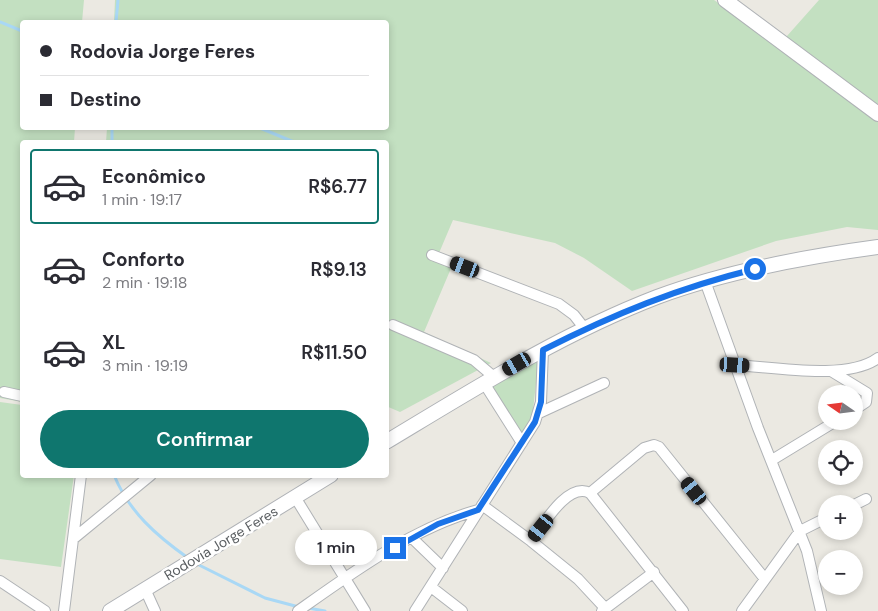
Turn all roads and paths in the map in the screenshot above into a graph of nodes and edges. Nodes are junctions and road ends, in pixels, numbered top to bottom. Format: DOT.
graph roads {
  1 [pos="726,0"];
  2 [pos="878,114"];
  3 [pos="878,246"];
  4 [pos="432,255"];
  5 [pos="705,281"];
  6 [pos="393,325"];
  7 [pos="585,329"];
  8 [pos="543,350"];
  9 [pos="878,358"];
  10 [pos="735,365"];
  11 [pos="831,371"];
  12 [pos="489,380"];
  13 [pos="604,383"];
  14 [pos="854,385"];
  15 [pos="863,391"];
  16 [pos="4,392"];
  17 [pos="20,396"];
  18 [pos="863,404"];
  19 [pos="539,412"];
  20 [pos="821,430"];
  21 [pos="389,440"];
  22 [pos="522,443"];
  23 [pos="772,460"];
  24 [pos="81,478"];
  25 [pos="147,478"];
  26 [pos="326,478"];
  27 [pos="590,493"];
  28 [pos="295,497"];
  29 [pos="866,499"];
  30 [pos="863,500"];
  31 [pos="480,507"];
  32 [pos="818,522"];
  33 [pos="800,531"];
  34 [pos="412,538"];
  35 [pos="73,539"];
  36 [pos="531,541"];
  37 [pos="443,568"];
  38 [pos="654,572"];
  39 [pos="344,578"];
  40 [pos="765,579"];
  41 [pos="0,581"];
  42 [pos="431,587"];
  43 [pos="144,589"];
  44 [pos="604,610"];
  45 [pos="45,611"];
  46 [pos="64,611"];
  47 [pos="110,611"];
  48 [pos="155,611"];
  49 [pos="298,611"];
  50 [pos="365,611"];
  51 [pos="415,611"];
  52 [pos="462,611"];
  53 [pos="683,611"];
  54 [pos="742,611"];
  55 [pos="821,611"];
  1 -- 2 [label="main road"];
  3 -- 5 [label="main road"];
  4 -- 7 [label="street"];
  5 -- 7 [label="main road"];
  5 -- 10 [label="street"];
  6 -- 12 [label="street"];
  7 -- 8 [label="main road"];
  8 -- 12 [label="main road"];
  8 -- 19 [label="street"];
  9 -- 11 [label="street"];
  10 -- 11 [label="street"];
  10 -- 23 [label="street"];
  11 -- 14 [label="street"];
  12 -- 21 [label="main road"];
  12 -- 22 [label="street"];
  13 -- 19 [label="street"];
  15 -- 18 [label="street"];
  16 -- 17 [label="street"];
  19 -- 22 [label="street"];
  20 -- 23 [label="street"];
  22 -- 31 [label="street"];
  23 -- 33 [label="street"];
  24 -- 35 [label="street"];
  25 -- 35 [label="street"];
  26 -- 28 [label="main road, Rodovia Jorge Feres"];
  27 -- 36 [label="street"];
  27 -- 38 [label="street"];
  27 -- 40 [label="street"];
  28 -- 39 [label="street"];
  28 -- 43 [label="main road, Rodovia Jorge Feres"];
  29 -- 30 [label="street"];
  31 -- 34 [label="street"];
  31 -- 36 [label="street"];
  31 -- 37 [label="street"];
  32 -- 33 [label="street"];
  33 -- 40 [label="street"];
  33 -- 55 [label="street"];
  34 -- 37 [label="street"];
  34 -- 39 [label="street"];
  35 -- 46 [label="street"];
  36 -- 44 [label="street"];
  37 -- 42 [label="street"];
  38 -- 44 [label="street"];
  38 -- 53 [label="street"];
  39 -- 49 [label="street"];
  39 -- 50 [label="street"];
  40 -- 54 [label="street"];
  41 -- 45 [label="street"];
  42 -- 51 [label="street"];
  42 -- 52 [label="street"];
  43 -- 47 [label="main road, Rodovia Jorge Feres"];
  43 -- 48 [label="street"];
}
